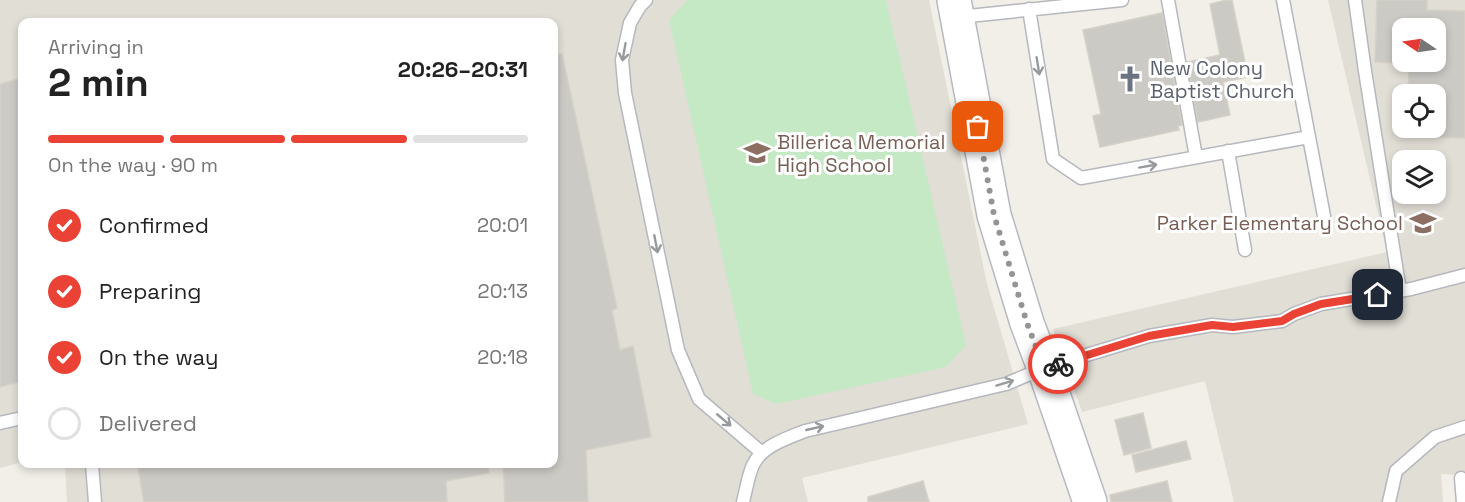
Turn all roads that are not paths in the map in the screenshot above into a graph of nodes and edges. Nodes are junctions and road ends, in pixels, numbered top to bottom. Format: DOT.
graph roads {
  1 [pos="646,0"];
  2 [pos="1122,0"];
  3 [pos="1168,0"];
  4 [pos="1283,0"];
  5 [pos="1354,0"];
  6 [pos="956,8"];
  7 [pos="1029,9"];
  8 [pos="1309,137"];
  9 [pos="1228,151"];
  10 [pos="1196,157"];
  11 [pos="1324,216"];
  12 [pos="1245,250"];
  13 [pos="1465,275"];
  14 [pos="1400,291"];
  15 [pos="1044,368"];
  16 [pos="18,419"];
  17 [pos="0,423"];
  18 [pos="1465,427"];
  19 [pos="762,453"];
  20 [pos="92,468"];
  21 [pos="1461,478"];
  22 [pos="95,502"];
  23 [pos="743,502"];
  24 [pos="1090,502"];
  25 [pos="1389,502"];
  26 [pos="1463,502"];
  1 -- 19 [label="lane, one-way"];
  2 -- 7 [label="lane"];
  3 -- 10 [label="lane"];
  4 -- 8 [label="lane"];
  5 -- 14 [label="lane"];
  6 -- 7 [label="lane"];
  6 -- 15 [label="main road"];
  7 -- 10 [label="lane, one-way"];
  8 -- 9 [label="lane"];
  8 -- 11 [label="lane"];
  9 -- 10 [label="lane"];
  9 -- 12 [label="lane"];
  13 -- 14 [label="lane"];
  14 -- 15 [label="lane"];
  19 -- 15 [label="lane, one-way"];
  15 -- 24 [label="main road"];
  16 -- 17 [label="lane"];
  18 -- 25 [label="lane"];
  19 -- 23 [label="lane"];
  20 -- 22 [label="lane"];
  21 -- 26 [label="lane"];
}
